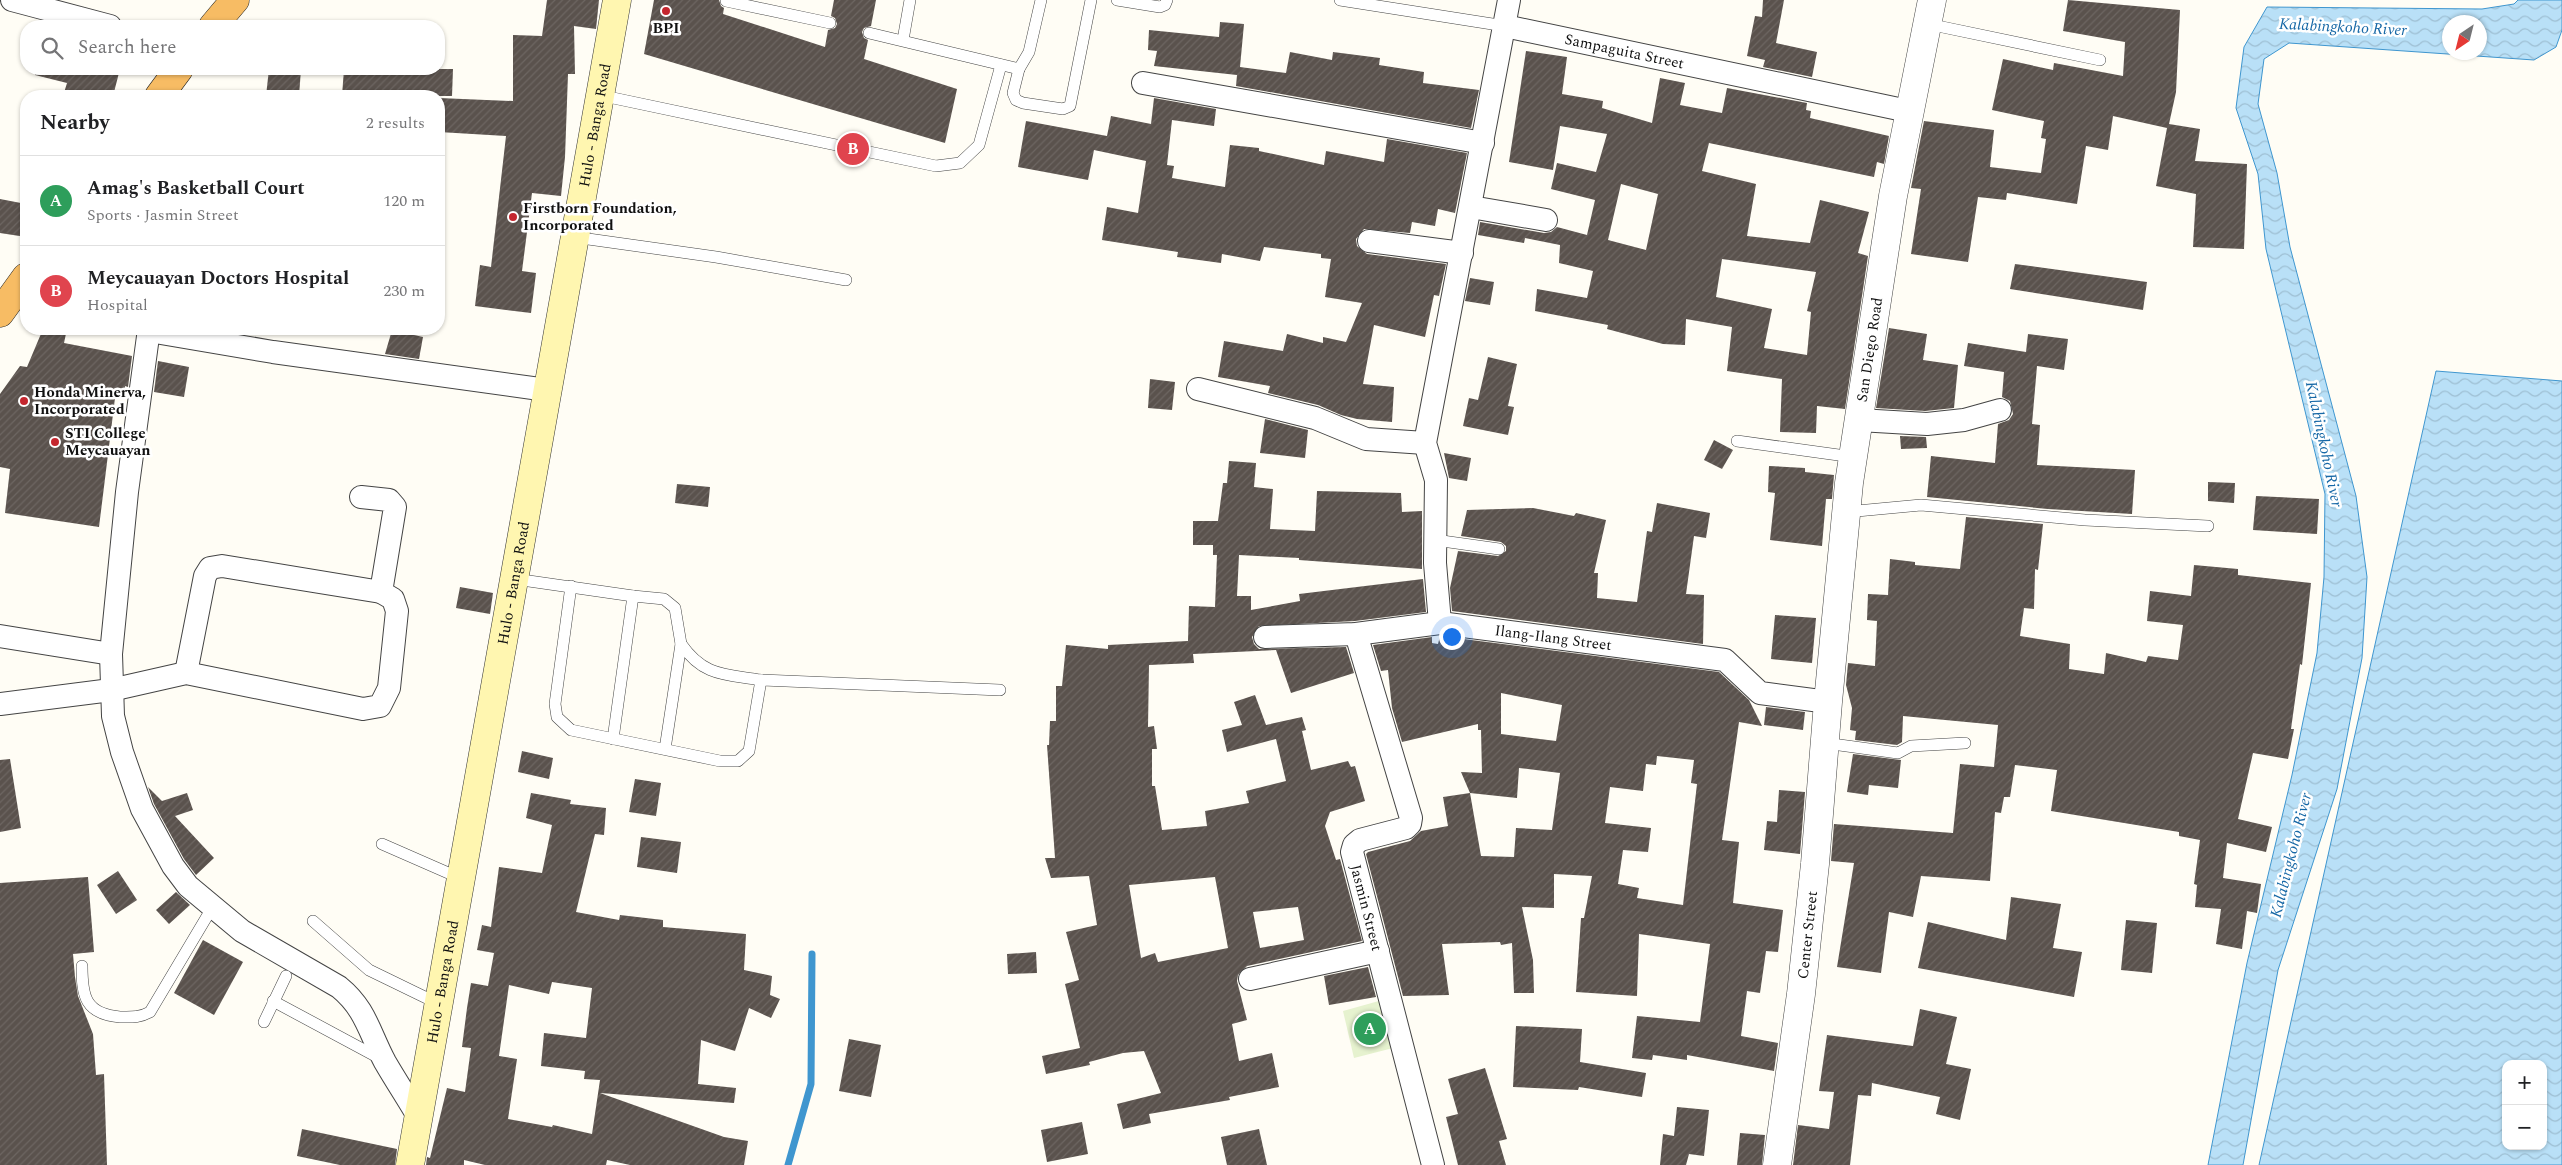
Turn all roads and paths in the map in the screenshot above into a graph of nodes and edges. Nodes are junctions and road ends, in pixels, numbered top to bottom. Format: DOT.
graph roads {
  1 [pos="12,0"];
  2 [pos="617,0"];
  3 [pos="910,0"];
  4 [pos="1041,0"];
  5 [pos="1091,0"];
  6 [pos="1117,0"];
  7 [pos="1167,0"];
  8 [pos="1340,0"];
  9 [pos="1509,0"];
  10 [pos="726,1"];
  11 [pos="1929,12"];
  12 [pos="87,20"];
  13 [pos="830,23"];
  14 [pos="1505,26"];
  15 [pos="869,33"];
  16 [pos="902,40"];
  17 [pos="2100,60"];
  18 [pos="1001,65"];
  19 [pos="1018,69"];
  20 [pos="175,75"];
  21 [pos="1143,83"];
  22 [pos="164,90"];
  23 [pos="599,95"];
  24 [pos="1908,111"];
  25 [pos="1483,143"];
  26 [pos="1471,207"];
  27 [pos="1546,220"];
  28 [pos="574,237"];
  29 [pos="1369,241"];
  30 [pos="1462,253"];
  31 [pos="846,280"];
  32 [pos="20,285"];
  33 [pos="0,313"];
  34 [pos="148,335"];
  35 [pos="177,335"];
  36 [pos="1198,389"];
  37 [pos="548,390"];
  38 [pos="2000,410"];
  39 [pos="1859,420"];
  40 [pos="1737,441"];
  41 [pos="1425,443"];
  42 [pos="1853,457"];
  43 [pos="361,497"];
  44 [pos="1846,512"];
  45 [pos="2208,526"];
  46 [pos="1435,540"];
  47 [pos="1499,550"];
  48 [pos="515,579"];
  49 [pos="571,586"];
  50 [pos="381,592"];
  51 [pos="633,596"];
  52 [pos="1440,623"];
  53 [pos="1356,634"];
  54 [pos="0,636"];
  55 [pos="1265,637"];
  56 [pos="681,644"];
  57 [pos="111,654"];
  58 [pos="186,673"];
  59 [pos="761,680"];
  60 [pos="111,690"];
  61 [pos="1000,690"];
  62 [pos="1828,702"];
  63 [pos="0,704"];
  64 [pos="613,739"];
  65 [pos="1824,743"];
  66 [pos="1965,743"];
  67 [pos="665,750"];
  68 [pos="382,844"];
  69 [pos="462,879"];
  70 [pos="212,908"];
  71 [pos="313,922"];
  72 [pos="1378,951"];
  73 [pos="82,966"];
  74 [pos="286,976"];
  75 [pos="1250,980"];
  76 [pos="272,1001"];
  77 [pos="439,1004"];
  78 [pos="264,1022"];
  79 [pos="385,1061"];
  80 [pos="419,1118"];
  81 [pos="410,1165"];
  82 [pos="1433,1165"];
  83 [pos="1777,1165"];
  1 -- 12 [label="street"];
  2 -- 23 [label="main road, Hulo - Banga Road"];
  3 -- 16 [label="lane"];
  4 -- 19 [label="lane"];
  5 -- 19 [label="lane"];
  6 -- 7 [label="lane"];
  8 -- 14 [label="lane, Sampaguita Street"];
  9 -- 14 [label="street"];
  10 -- 13 [label="lane"];
  11 -- 17 [label="lane"];
  11 -- 24 [label="street, San Diego Road"];
  14 -- 24 [label="street, Sampaguita Street"];
  14 -- 25 [label="street"];
  15 -- 16 [label="lane"];
  16 -- 18 [label="lane"];
  18 -- 19 [label="lane"];
  18 -- 23 [label="lane"];
  20 -- 22 [label="highway"];
  21 -- 25 [label="street"];
  23 -- 28 [label="main road, Hulo - Banga Road"];
  24 -- 39 [label="street, San Diego Road"];
  25 -- 26 [label="street"];
  26 -- 27 [label="street"];
  26 -- 30 [label="street"];
  28 -- 31 [label="lane"];
  28 -- 37 [label="main road, Hulo - Banga Road"];
  29 -- 30 [label="street"];
  30 -- 41 [label="street"];
  32 -- 33 [label="highway"];
  34 -- 57 [label="street"];
  35 -- 37 [label="street"];
  36 -- 41 [label="street"];
  37 -- 48 [label="main road, Hulo - Banga Road"];
  38 -- 39 [label="street"];
  39 -- 42 [label="street, San Diego Road"];
  40 -- 42 [label="lane"];
  41 -- 46 [label="street"];
  42 -- 44 [label="street, San Diego Road"];
  43 -- 50 [label="street"];
  44 -- 45 [label="lane"];
  44 -- 62 [label="street, San Diego Road"];
  46 -- 47 [label="lane"];
  46 -- 52 [label="street"];
  48 -- 49 [label="lane"];
  48 -- 69 [label="main road, Hulo - Banga Road"];
  49 -- 51 [label="lane"];
  49 -- 64 [label="lane"];
  50 -- 58 [label="street"];
  50 -- 58 [label="street"];
  51 -- 56 [label="lane"];
  51 -- 64 [label="lane"];
  52 -- 53 [label="street, Ilang-Ilang Street"];
  52 -- 62 [label="street, Ilang-Ilang Street"];
  53 -- 55 [label="street, Ilang-Ilang Street"];
  53 -- 72 [label="street, Jasmin Street"];
  54 -- 57 [label="street"];
  56 -- 59 [label="lane"];
  56 -- 67 [label="lane"];
  57 -- 60 [label="street"];
  58 -- 60 [label="street"];
  59 -- 61 [label="lane"];
  59 -- 67 [label="lane"];
  60 -- 63 [label="street"];
  60 -- 70 [label="street"];
  62 -- 65 [label="street, Center Street"];
  64 -- 67 [label="lane"];
  65 -- 66 [label="lane"];
  65 -- 83 [label="street, Center Street"];
  68 -- 69 [label="lane"];
  69 -- 77 [label="main road, Hulo - Banga Road"];
  70 -- 73 [label="lane"];
  70 -- 79 [label="street"];
  71 -- 77 [label="lane"];
  72 -- 75 [label="street"];
  72 -- 82 [label="street, Jasmin Street"];
  74 -- 76 [label="lane"];
  76 -- 78 [label="lane"];
  76 -- 79 [label="lane"];
  77 -- 80 [label="main road, Hulo - Banga Road"];
  79 -- 80 [label="street"];
  80 -- 81 [label="main road, Hulo - Banga Road"];
}
